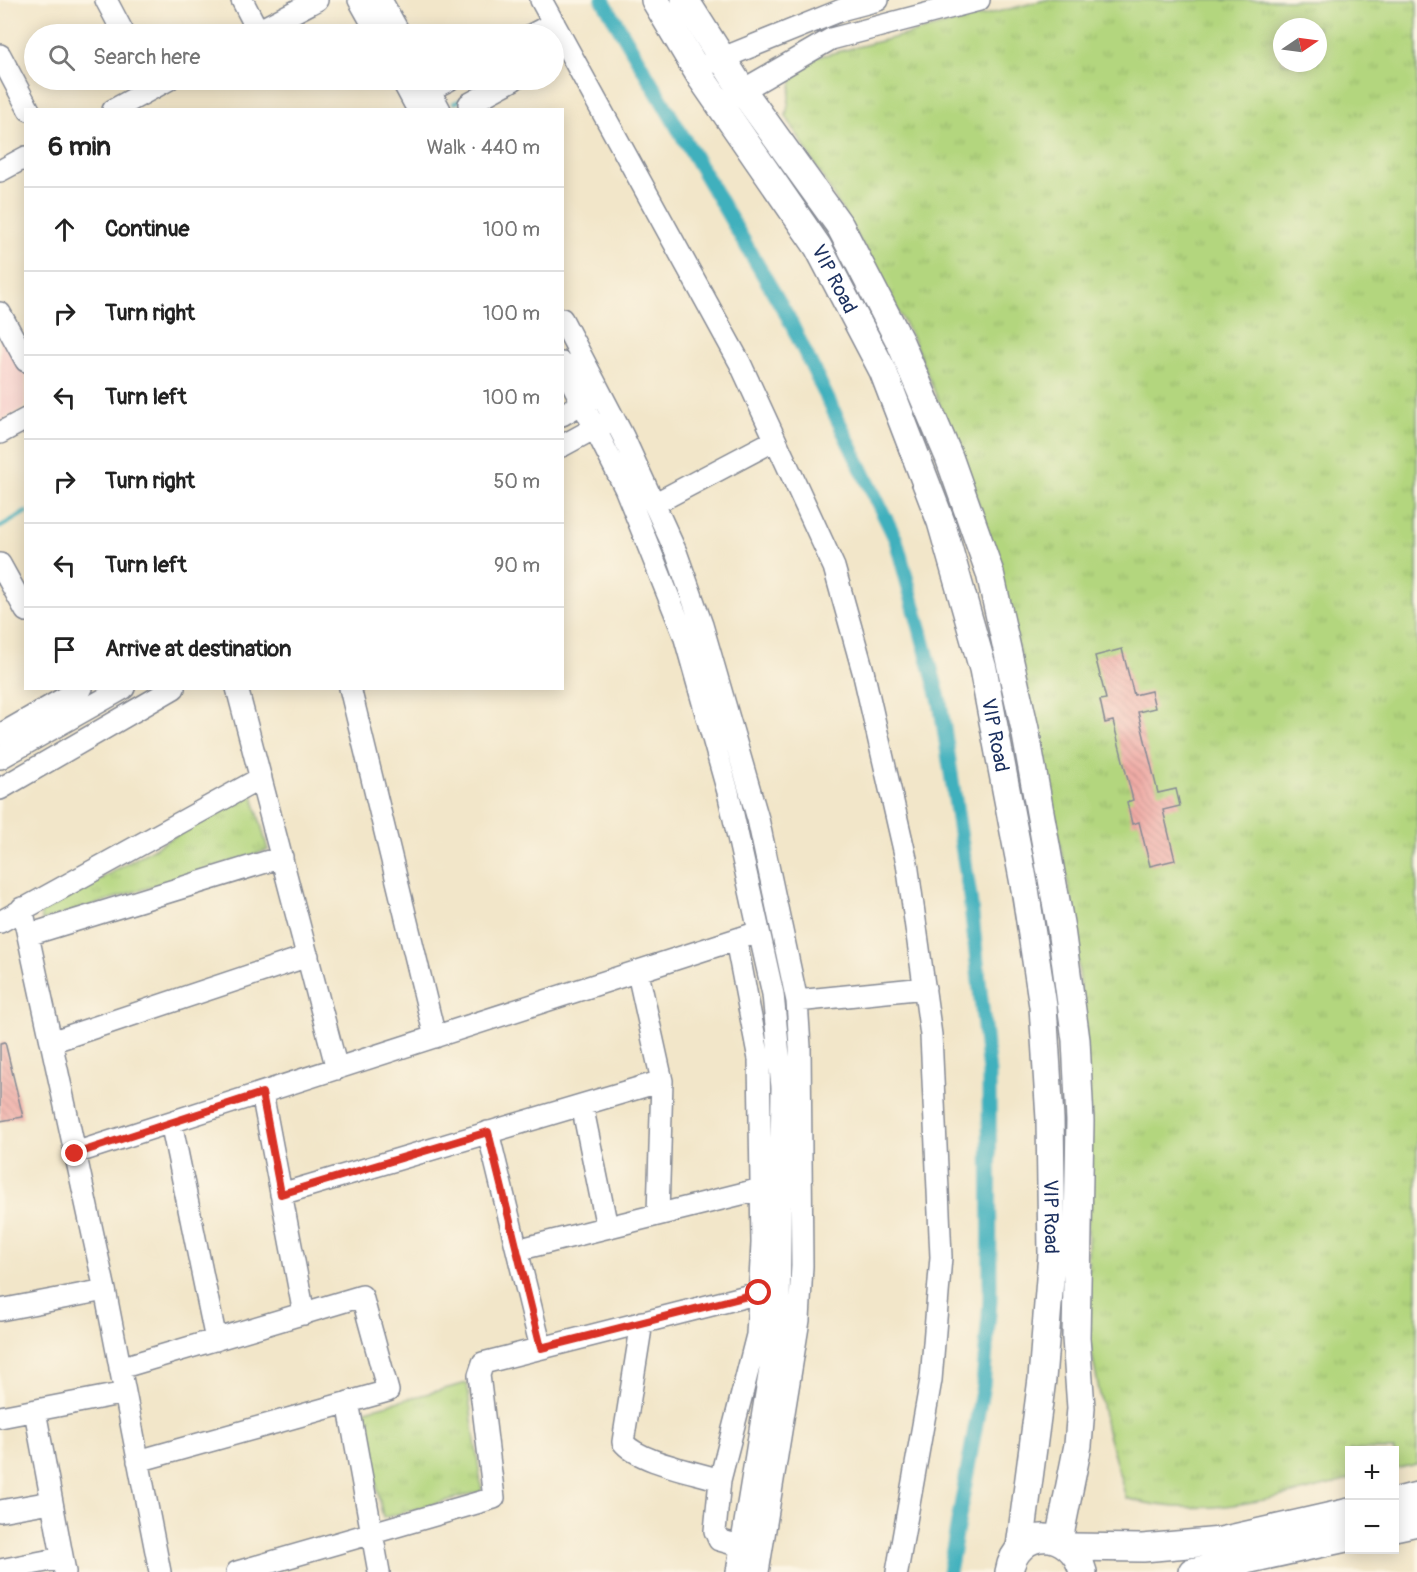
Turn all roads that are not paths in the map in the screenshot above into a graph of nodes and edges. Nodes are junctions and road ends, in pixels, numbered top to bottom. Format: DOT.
graph roads {
  1 [pos="106,0"];
  2 [pos="242,0"];
  3 [pos="317,0"];
  4 [pos="359,0"];
  5 [pos="381,0"];
  6 [pos="541,0"];
  7 [pos="655,0"];
  8 [pos="878,0"];
  9 [pos="979,0"];
  10 [pos="687,3"];
  11 [pos="822,8"];
  12 [pos="554,23"];
  13 [pos="119,24"];
  14 [pos="251,24"];
  15 [pos="272,24"];
  16 [pos="372,24"];
  17 [pos="394,24"];
  18 [pos="831,39"];
  19 [pos="0,55"];
  20 [pos="721,58"];
  21 [pos="564,59"];
  22 [pos="696,70"];
  23 [pos="146,90"];
  24 [pos="407,90"];
  25 [pos="430,90"];
  26 [pos="495,90"];
  27 [pos="742,90"];
  28 [pos="719,103"];
  29 [pos="469,104"];
  30 [pos="123,107"];
  31 [pos="28,108"];
  32 [pos="417,108"];
  33 [pos="439,108"];
  34 [pos="24,158"];
  35 [pos="0,171"];
  36 [pos="0,313"];
  37 [pos="564,323"];
  38 [pos="24,357"];
  39 [pos="564,367"];
  40 [pos="601,393"];
  41 [pos="583,403"];
  42 [pos="564,414"];
  43 [pos="614,418"];
  44 [pos="24,420"];
  45 [pos="595,428"];
  46 [pos="0,433"];
  47 [pos="775,440"];
  48 [pos="564,445"];
  49 [pos="654,504"];
  50 [pos="0,564"];
  51 [pos="17,599"];
  52 [pos="121,690"];
  53 [pos="171,690"];
  54 [pos="238,690"];
  55 [pos="350,690"];
  56 [pos="73,691"];
  57 [pos="0,735"];
  58 [pos="0,759"];
  59 [pos="261,778"];
  60 [pos="0,789"];
  61 [pos="282,857"];
  62 [pos="22,908"];
  63 [pos="0,922"];
  64 [pos="759,932"];
  65 [pos="28,935"];
  66 [pos="736,940"];
  67 [pos="308,956"];
  68 [pos="638,972"];
  69 [pos="925,988"];
  70 [pos="797,1000"];
  71 [pos="435,1037"];
  72 [pos="51,1042"];
  73 [pos="337,1069"];
  74 [pos="662,1081"];
  75 [pos="262,1093"];
  76 [pos="582,1105"];
  77 [pos="171,1122"];
  78 [pos="488,1132"];
  79 [pos="75,1154"];
  80 [pos="761,1190"];
  81 [pos="281,1194"];
  82 [pos="658,1214"];
  83 [pos="607,1227"];
  84 [pos="517,1250"];
  85 [pos="105,1290"];
  86 [pos="759,1293"];
  87 [pos="0,1310"];
  88 [pos="304,1314"];
  89 [pos="642,1322"];
  90 [pos="216,1340"];
  91 [pos="541,1348"];
  92 [pos="120,1368"];
  93 [pos="125,1393"];
  94 [pos="348,1402"];
  95 [pos="35,1411"];
  96 [pos="0,1418"];
  97 [pos="138,1461"];
  98 [pos="720,1480"];
  99 [pos="1417,1496"];
  100 [pos="1399,1501"];
  101 [pos="51,1502"];
  102 [pos="0,1511"];
  103 [pos="1345,1513"];
  104 [pos="1417,1522"];
  105 [pos="1399,1526"];
  106 [pos="372,1534"];
  107 [pos="1345,1538"];
  108 [pos="1065,1543"];
  109 [pos="740,1546"];
  110 [pos="1009,1563"];
  111 [pos="64,1565"];
  112 [pos="0,1570"];
  113 [pos="160,1572"];
  114 [pos="237,1572"];
  115 [pos="379,1572"];
  116 [pos="736,1572"];
  117 [pos="758,1572"];
  118 [pos="897,1572"];
  119 [pos="1083,1572"];
  120 [pos="1192,1572"];
  1 -- 13 [label="street"];
  2 -- 14 [label="street"];
  3 -- 15 [label="street"];
  4 -- 16 [label="street"];
  5 -- 17 [label="street"];
  6 -- 12 [label="street"];
  7 -- 22 [label="main road, VIP Road"];
  8 -- 11 [label="street"];
  9 -- 18 [label="street"];
  10 -- 20 [label="main road, VIP Road"];
  11 -- 18 [label="street"];
  11 -- 20 [label="street"];
  18 -- 27 [label="street"];
  19 -- 31 [label="street"];
  20 -- 22 [label="street"];
  20 -- 27 [label="main road, VIP Road"];
  21 -- 47 [label="street"];
  22 -- 28 [label="main road, VIP Road"];
  23 -- 30 [label="street"];
  24 -- 32 [label="street"];
  25 -- 33 [label="street"];
  26 -- 29 [label="street"];
  27 -- 28 [label="street"];
  27 -- 108 [label="main road, VIP Road"];
  28 -- 110 [label="main road, VIP Road"];
  34 -- 35 [label="street"];
  36 -- 38 [label="street"];
  37 -- 40 [label="street"];
  39 -- 41 [label="street"];
  40 -- 41 [label="street"];
  40 -- 43 [label="street"];
  41 -- 42 [label="street"];
  41 -- 45 [label="street"];
  43 -- 45 [label="street"];
  43 -- 49 [label="street"];
  44 -- 46 [label="street"];
  45 -- 48 [label="street"];
  45 -- 64 [label="street"];
  47 -- 49 [label="street"];
  47 -- 69 [label="street"];
  49 -- 70 [label="street"];
  50 -- 51 [label="street"];
  52 -- 58 [label="street"];
  53 -- 60 [label="street"];
  54 -- 59 [label="street"];
  55 -- 71 [label="street"];
  56 -- 57 [label="street"];
  59 -- 61 [label="street"];
  59 -- 62 [label="street"];
  61 -- 65 [label="street"];
  61 -- 67 [label="street"];
  62 -- 63 [label="street"];
  62 -- 65 [label="street"];
  64 -- 66 [label="street"];
  64 -- 109 [label="street"];
  65 -- 72 [label="street"];
  66 -- 68 [label="street"];
  66 -- 80 [label="street"];
  67 -- 72 [label="street"];
  67 -- 73 [label="street"];
  68 -- 71 [label="street"];
  68 -- 74 [label="street"];
  69 -- 70 [label="street"];
  69 -- 118 [label="street"];
  70 -- 117 [label="street"];
  71 -- 73 [label="street"];
  72 -- 79 [label="street"];
  73 -- 75 [label="street"];
  74 -- 76 [label="street"];
  74 -- 82 [label="street"];
  75 -- 77 [label="street"];
  75 -- 81 [label="street"];
  76 -- 78 [label="street"];
  76 -- 83 [label="street"];
  77 -- 79 [label="street"];
  77 -- 90 [label="street"];
  78 -- 81 [label="street"];
  78 -- 84 [label="street"];
  79 -- 85 [label="street"];
  80 -- 82 [label="street"];
  80 -- 86 [label="street"];
  81 -- 88 [label="street"];
  82 -- 83 [label="street"];
  83 -- 84 [label="street"];
  84 -- 91 [label="street"];
  85 -- 87 [label="street"];
  85 -- 92 [label="street"];
  86 -- 89 [label="street"];
  86 -- 98 [label="street"];
  88 -- 90 [label="street"];
  88 -- 94 [label="street"];
  89 -- 91 [label="street"];
  89 -- 98 [label="street"];
  90 -- 92 [label="street"];
  91 -- 106 [label="street"];
  92 -- 93 [label="street"];
  93 -- 95 [label="street"];
  93 -- 97 [label="street"];
  94 -- 97 [label="street"];
  94 -- 106 [label="street"];
  95 -- 96 [label="street"];
  95 -- 101 [label="street"];
  97 -- 113 [label="street"];
  98 -- 109 [label="street"];
  99 -- 100 [label="main road"];
  101 -- 102 [label="street"];
  101 -- 111 [label="street"];
  103 -- 108 [label="main road"];
  104 -- 105 [label="main road"];
  106 -- 114 [label="street"];
  106 -- 115 [label="street"];
  107 -- 120 [label="main road"];
  108 -- 110 [label="main road"];
  108 -- 119 [label="main road"];
  109 -- 116 [label="street"];
  111 -- 112 [label="street"];
}
